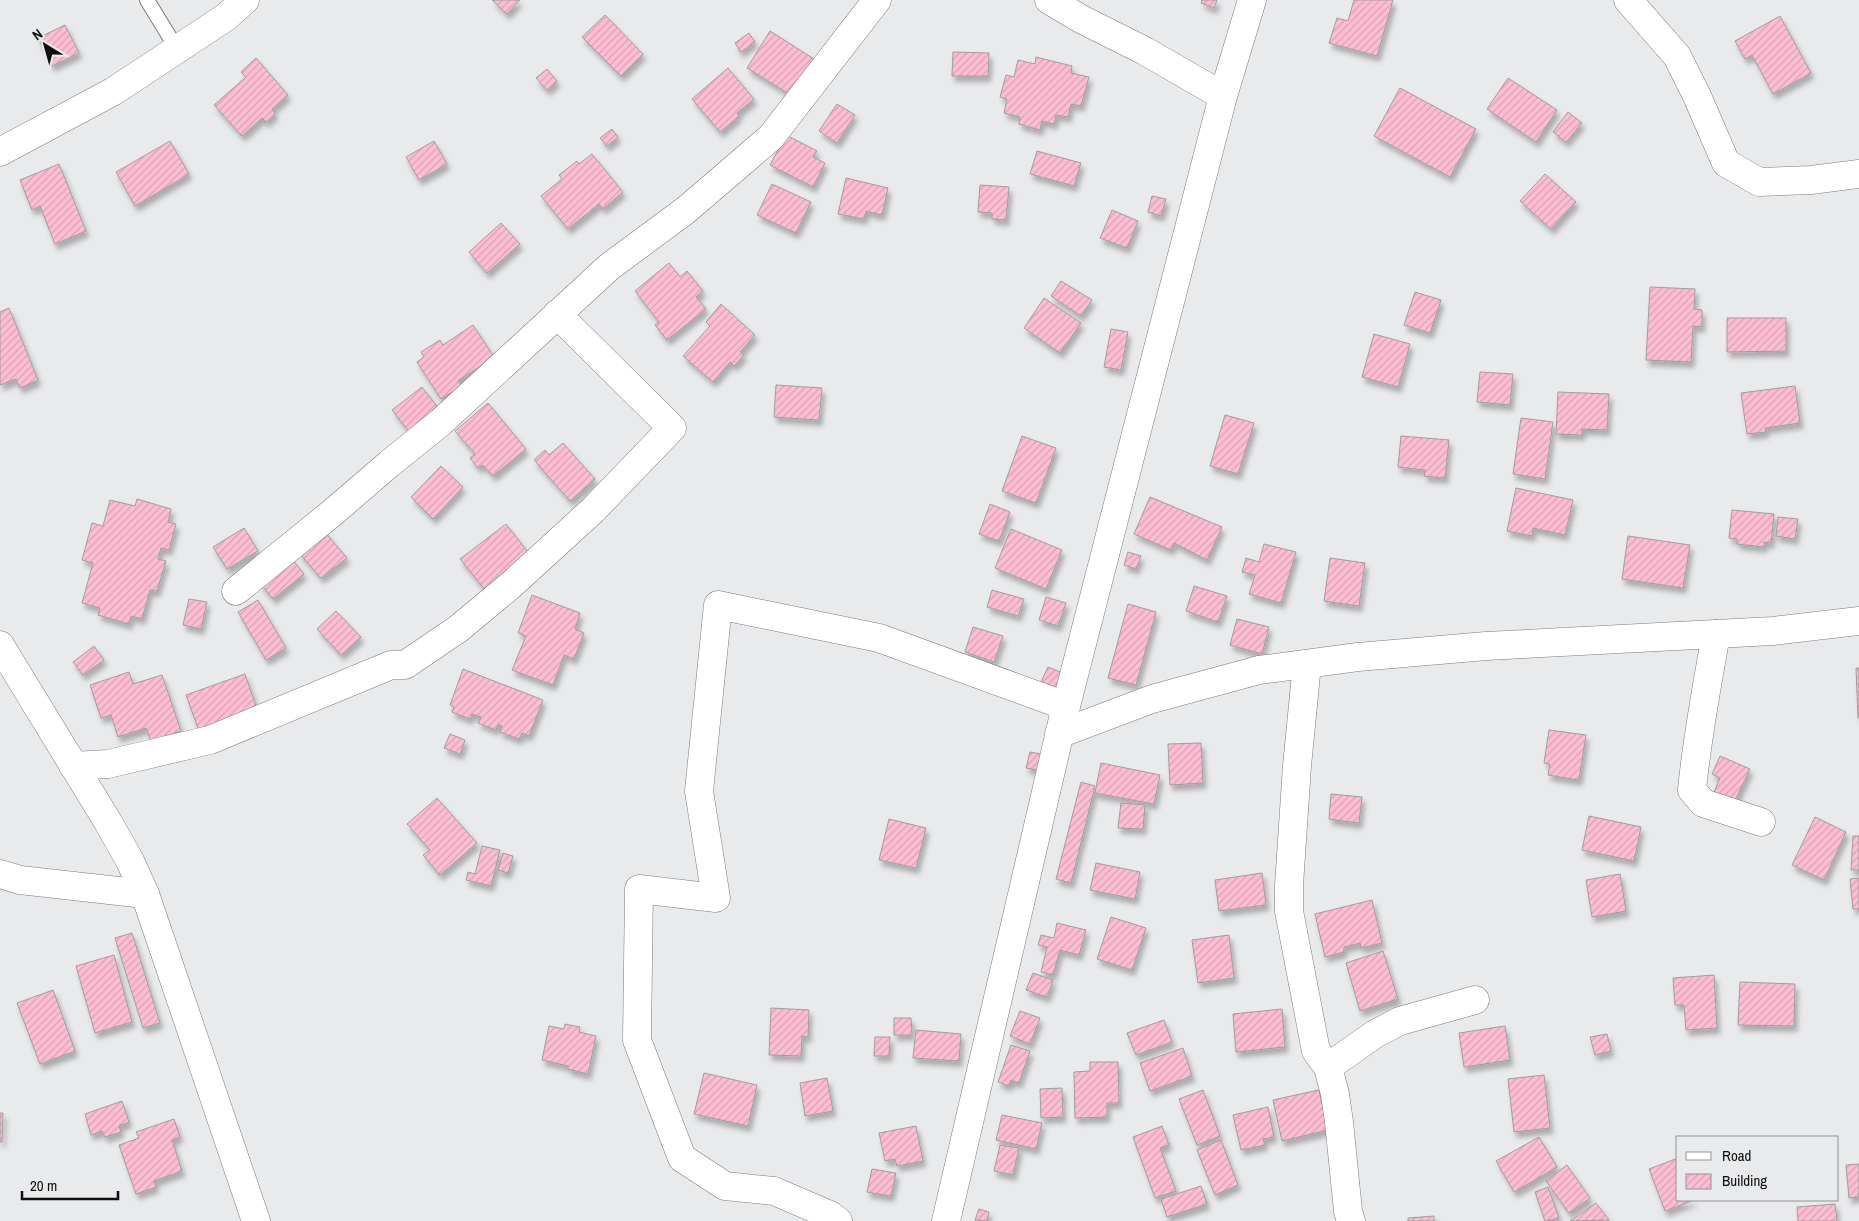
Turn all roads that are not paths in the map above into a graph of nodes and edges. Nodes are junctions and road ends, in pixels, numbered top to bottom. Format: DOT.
graph roads {
  1 [pos="147,0"];
  2 [pos="245,0"];
  3 [pos="877,0"];
  4 [pos="1050,0"];
  5 [pos="1252,0"];
  6 [pos="1628,0"];
  7 [pos="177,49"];
  8 [pos="1223,96"];
  9 [pos="0,152"];
  10 [pos="1859,174"];
  11 [pos="557,314"];
  12 [pos="236,591"];
  13 [pos="1859,621"];
  14 [pos="1716,634"];
  15 [pos="0,645"];
  16 [pos="1307,664"];
  17 [pos="1066,706"];
  18 [pos="1059,734"];
  19 [pos="73,766"];
  20 [pos="1761,822"];
  21 [pos="0,874"];
  22 [pos="145,894"];
  23 [pos="1475,1000"];
  24 [pos="1328,1067"];
  25 [pos="256,1221"];
  26 [pos="838,1221"];
  27 [pos="946,1221"];
  28 [pos="1351,1221"];
  1 -- 7 [label="lane"];
  2 -- 7 [label="street"];
  3 -- 11 [label="street"];
  4 -- 8 [label="street"];
  5 -- 8 [label="street"];
  6 -- 10 [label="street"];
  7 -- 9 [label="street"];
  8 -- 17 [label="street"];
  11 -- 12 [label="street"];
  11 -- 19 [label="street"];
  13 -- 14 [label="street"];
  14 -- 16 [label="street"];
  14 -- 20 [label="street"];
  15 -- 19 [label="street"];
  16 -- 18 [label="street"];
  16 -- 24 [label="street"];
  17 -- 18 [label="street"];
  17 -- 26 [label="street"];
  18 -- 27 [label="street"];
  19 -- 22 [label="street"];
  21 -- 22 [label="street"];
  22 -- 25 [label="street"];
  23 -- 24 [label="street"];
  24 -- 28 [label="street"];
}
